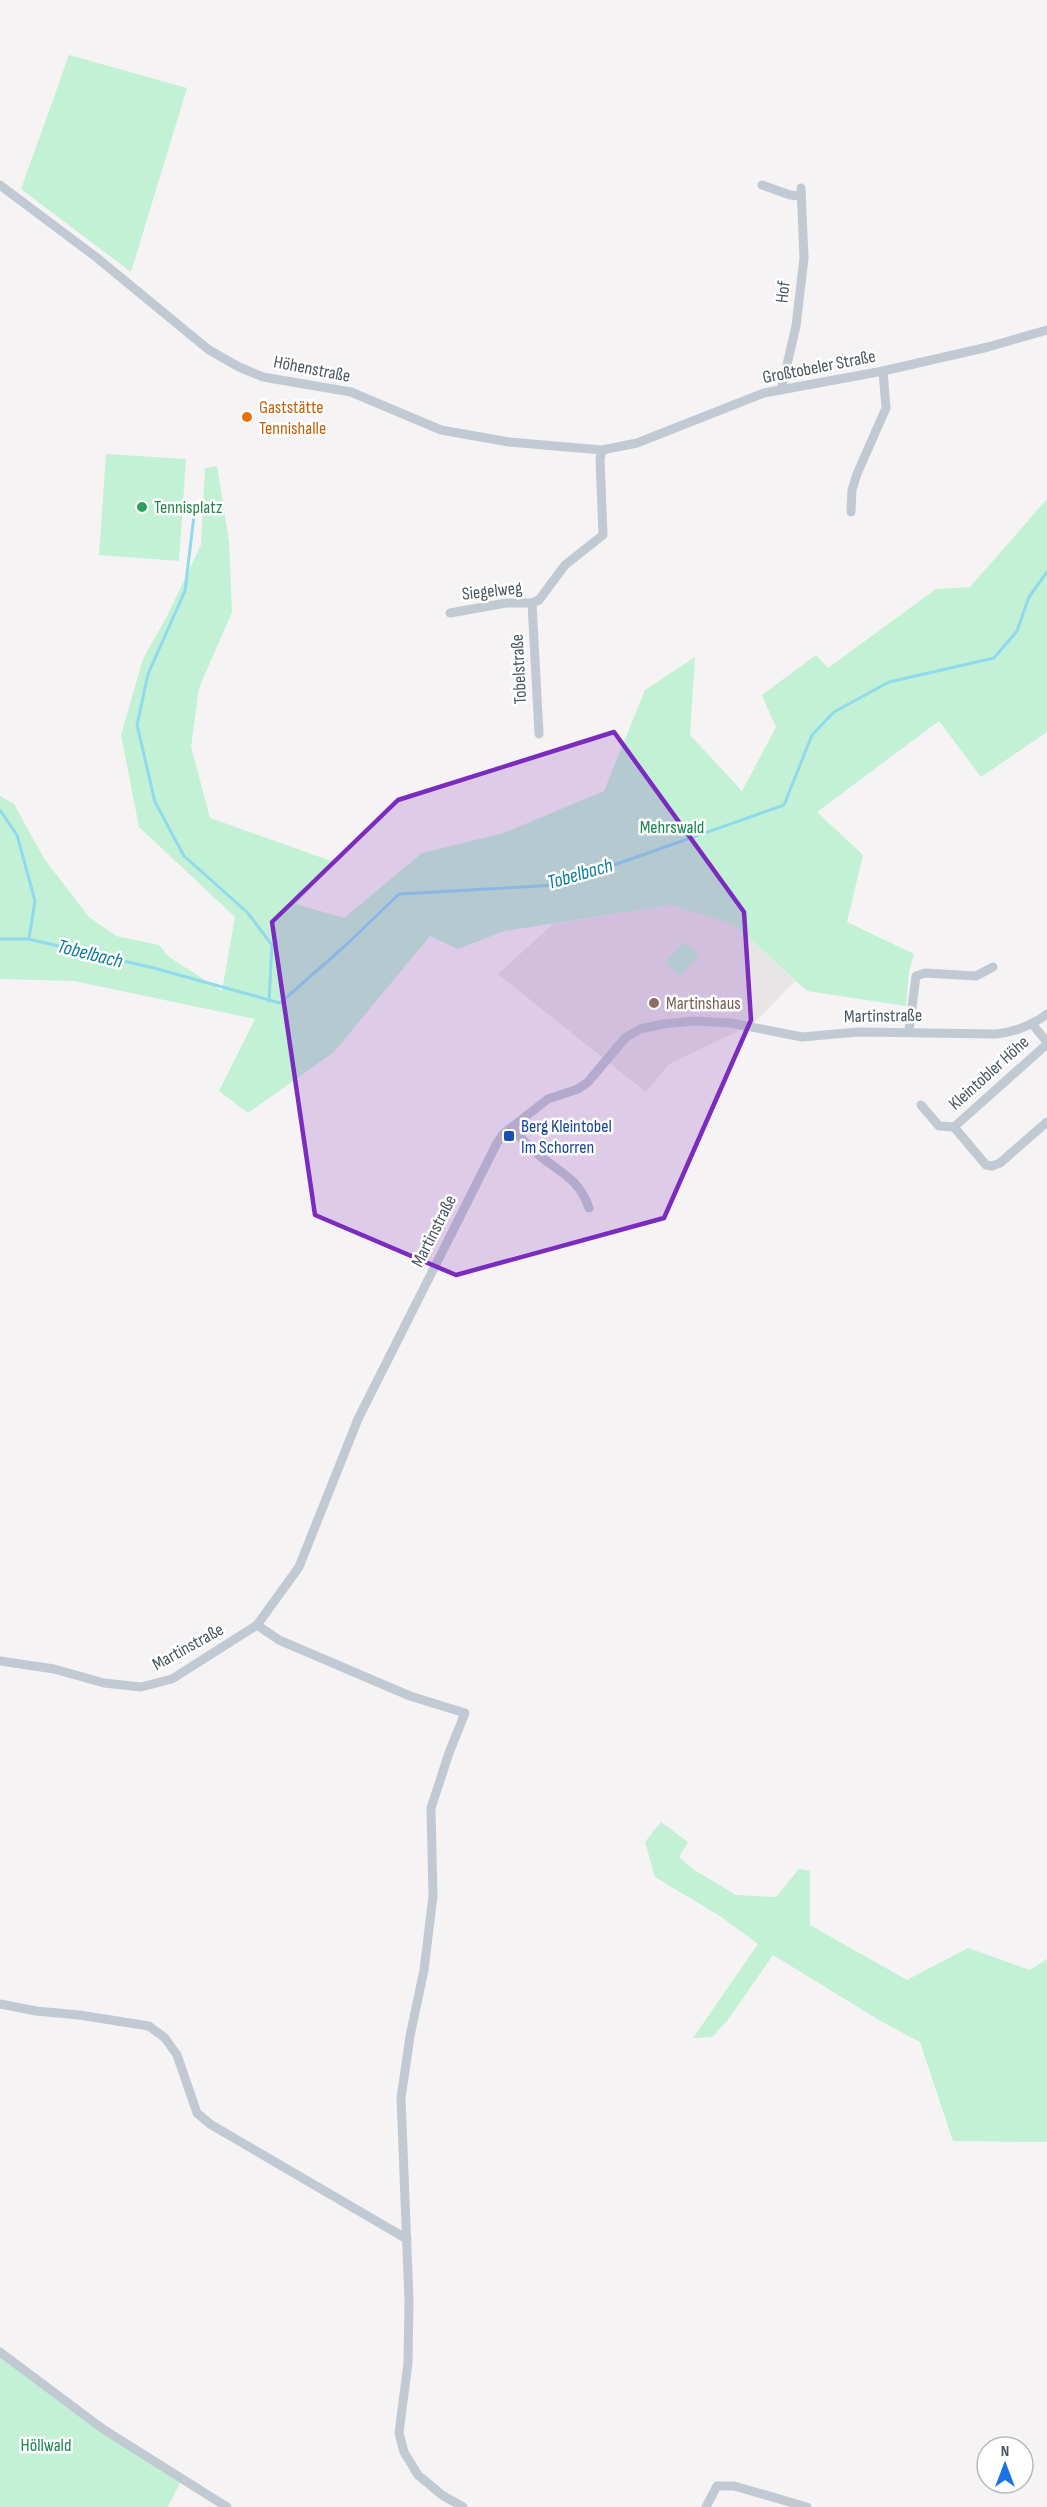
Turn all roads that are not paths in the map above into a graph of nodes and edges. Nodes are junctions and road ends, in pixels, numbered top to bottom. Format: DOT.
graph roads {
  1 [pos="0,185"];
  2 [pos="762,185"];
  3 [pos="1047,330"];
  4 [pos="884,371"];
  5 [pos="781,390"];
  6 [pos="602,450"];
  7 [pos="851,512"];
  8 [pos="532,603"];
  9 [pos="450,613"];
  10 [pos="539,734"];
  11 [pos="993,967"];
  12 [pos="1047,1014"];
  13 [pos="1033,1025"];
  14 [pos="909,1031"];
  15 [pos="1047,1043"];
  16 [pos="921,1105"];
  17 [pos="1047,1122"];
  18 [pos="512,1127"];
  19 [pos="954,1127"];
  20 [pos="589,1208"];
  21 [pos="257,1625"];
  22 [pos="0,1661"];
  23 [pos="0,2004"];
  24 [pos="407,2239"];
  25 [pos="0,2352"];
  26 [pos="227,2507"];
  27 [pos="462,2507"];
  28 [pos="706,2507"];
  29 [pos="807,2507"];
  1 -- 6 [label="street, Höhenstraße"];
  2 -- 5 [label="street, Hof"];
  3 -- 4 [label="street, Großtobeler Straße"];
  4 -- 5 [label="street, Großtobeler Straße"];
  4 -- 7 [label="street"];
  5 -- 6 [label="street, Großtobeler Straße"];
  6 -- 8 [label="street, Siegelweg"];
  8 -- 9 [label="street, Siegelweg"];
  8 -- 10 [label="street, Tobelstraße"];
  11 -- 14 [label="street"];
  12 -- 13 [label="street, Martinstraße"];
  13 -- 14 [label="street, Martinstraße"];
  13 -- 15 [label="street, Kleintobler Höhe"];
  14 -- 18 [label="street, Martinstraße"];
  15 -- 19 [label="street, Kleintobler Höhe"];
  16 -- 19 [label="street, Kleintobler Höhe"];
  17 -- 19 [label="street, Kleintobler Höhe"];
  18 -- 20 [label="street"];
  18 -- 21 [label="street, Martinstraße"];
  21 -- 22 [label="street, Martinstraße"];
  21 -- 24 [label="street"];
  23 -- 24 [label="street"];
  24 -- 27 [label="street"];
  25 -- 26 [label="street"];
  28 -- 29 [label="street"];
}
